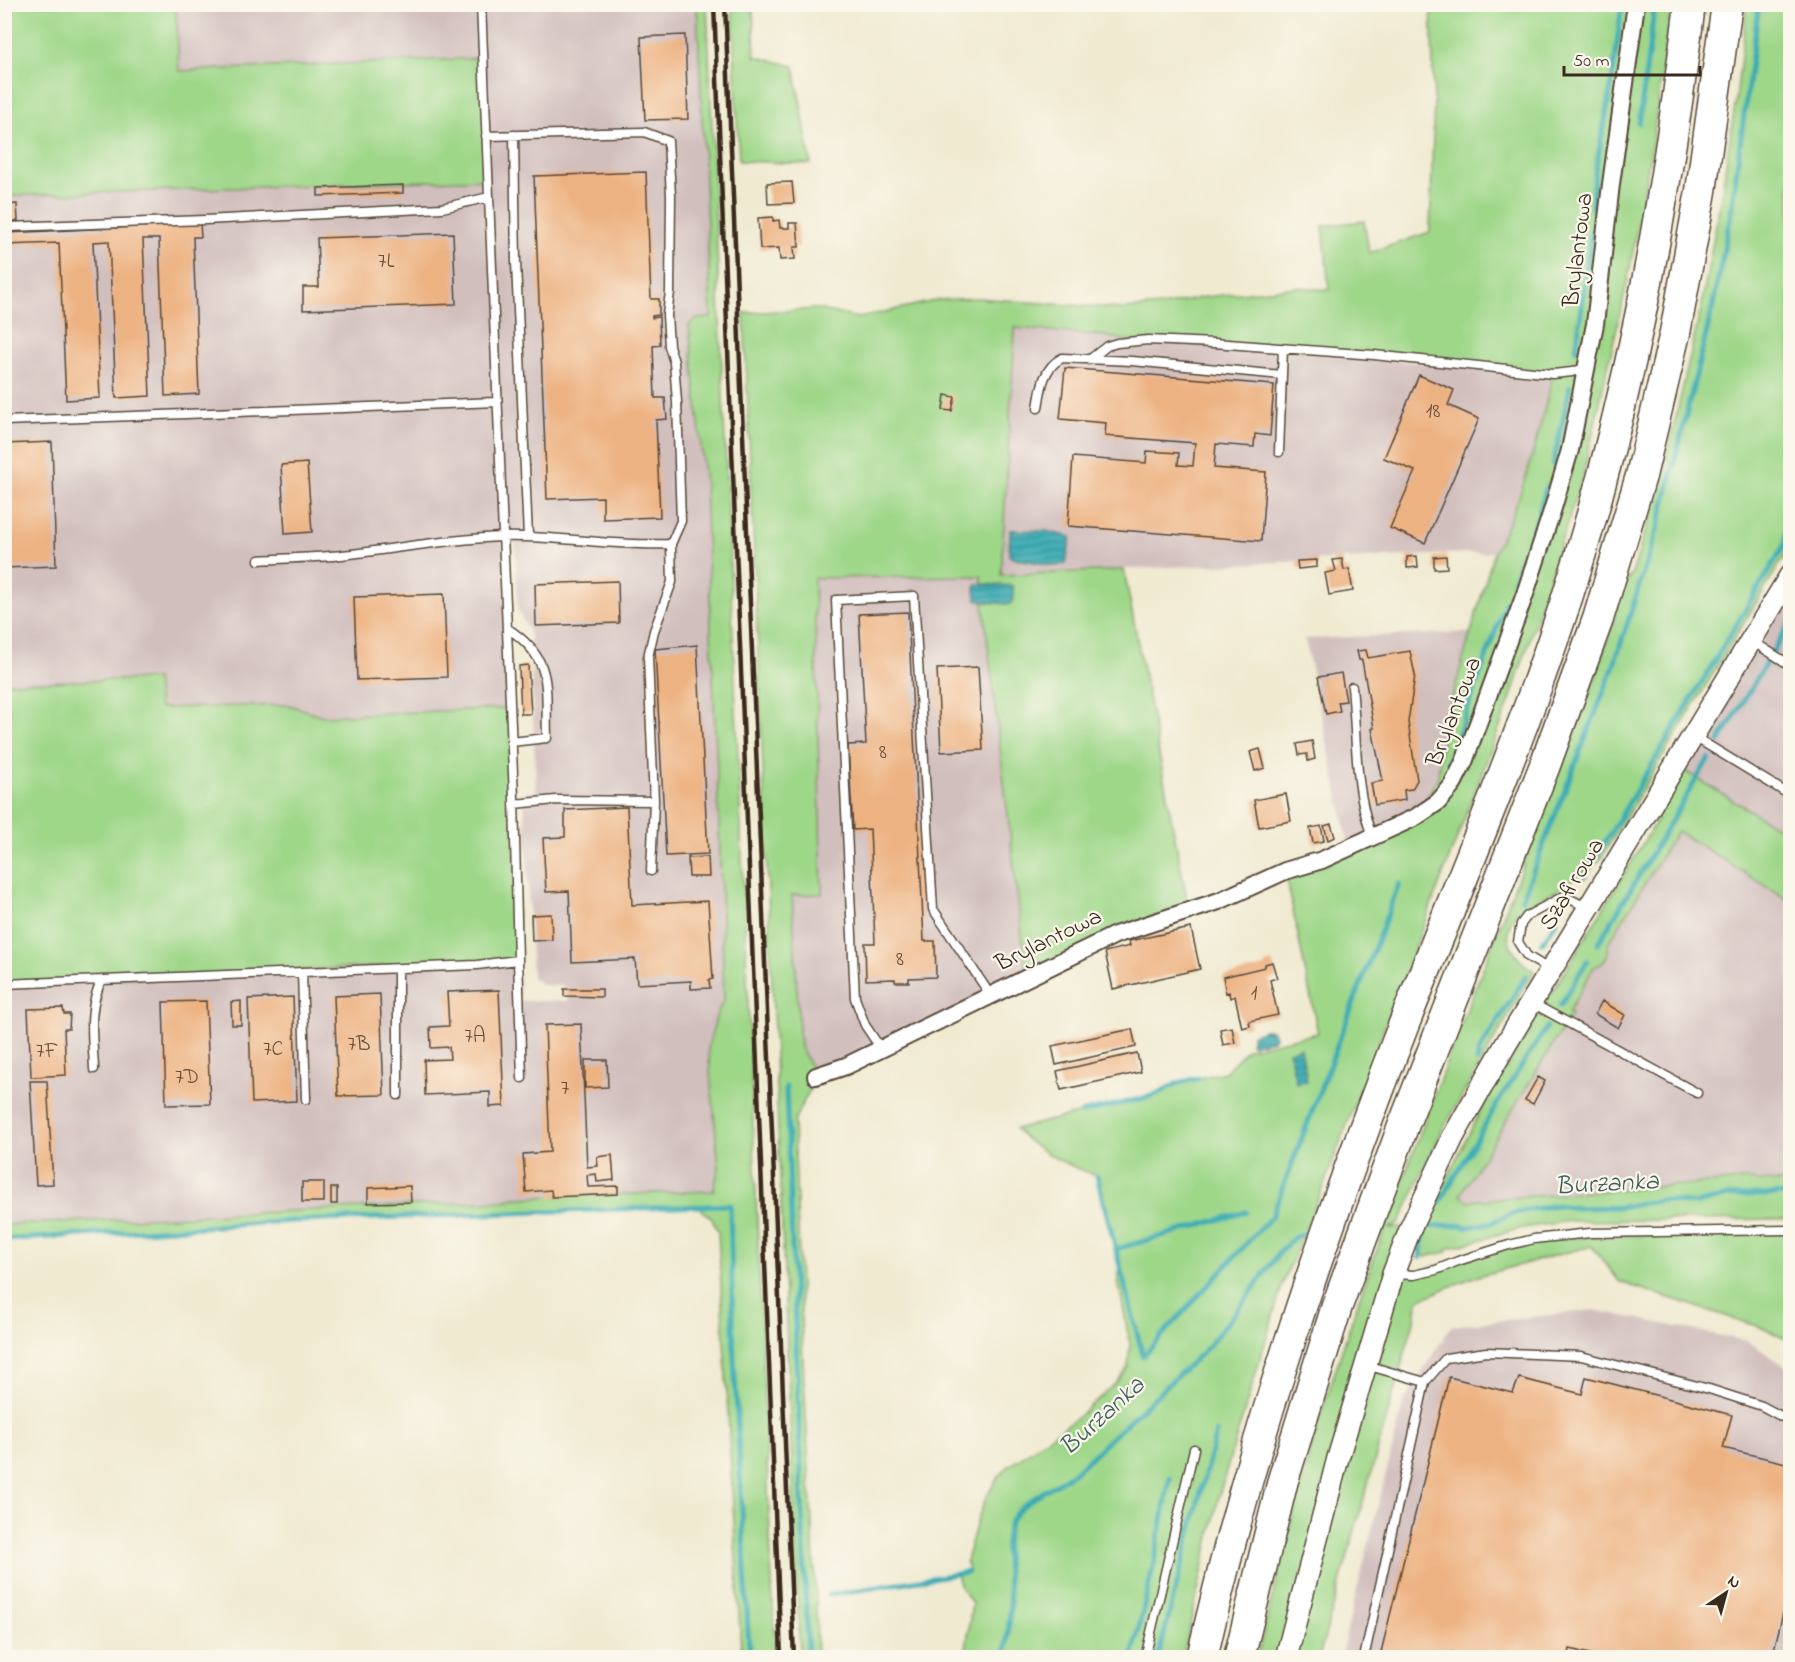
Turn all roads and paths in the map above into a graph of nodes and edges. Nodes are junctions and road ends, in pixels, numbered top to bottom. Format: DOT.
graph roads {
  1 [pos="481,4"];
  2 [pos="1636,4"];
  3 [pos="1690,4"];
  4 [pos="1727,4"];
  5 [pos="514,135"];
  6 [pos="486,136"];
  7 [pos="489,197"];
  8 [pos="8,227"];
  9 [pos="1283,348"];
  10 [pos="1089,360"];
  11 [pos="1588,366"];
  12 [pos="1282,375"];
  13 [pos="497,402"];
  14 [pos="1038,408"];
  15 [pos="4,421"];
  16 [pos="1279,452"];
  17 [pos="503,537"];
  18 [pos="528,537"];
  19 [pos="671,544"];
  20 [pos="259,560"];
  21 [pos="1791,576"];
  22 [pos="507,628"];
  23 [pos="1751,640"];
  24 [pos="1791,665"];
  25 [pos="1352,687"];
  26 [pos="1693,736"];
  27 [pos="512,742"];
  28 [pos="1791,795"];
  29 [pos="654,801"];
  30 [pos="514,804"];
  31 [pos="1372,836"];
  32 [pos="651,871"];
  33 [pos="1588,908"];
  34 [pos="518,960"];
  35 [pos="398,969"];
  36 [pos="1550,970"];
  37 [pos="302,972"];
  38 [pos="102,980"];
  39 [pos="4,984"];
  40 [pos="992,996"];
  41 [pos="1531,1002"];
  42 [pos="881,1049"];
  43 [pos="94,1069"];
  44 [pos="816,1076"];
  45 [pos="522,1078"];
  46 [pos="1697,1093"];
  47 [pos="398,1095"];
  48 [pos="306,1099"];
  49 [pos="1791,1230"];
  50 [pos="1393,1274"];
  51 [pos="1366,1365"];
  52 [pos="1425,1382"];
  53 [pos="1791,1421"];
  54 [pos="1194,1449"];
  55 [pos="1145,1658"];
  56 [pos="1202,1658"];
  57 [pos="1239,1658"];
  58 [pos="1286,1658"];
  59 [pos="1364,1658"];
  1 -- 6 [label="lane"];
  2 -- 11 [label="street, Brylantowa"];
  3 -- 56 [label="highway"];
  4 -- 57 [label="highway"];
  5 -- 6 [label="lane"];
  5 -- 18 [label="lane"];
  5 -- 19 [label="lane"];
  6 -- 7 [label="lane"];
  7 -- 8 [label="lane"];
  7 -- 13 [label="lane"];
  9 -- 10 [label="lane"];
  9 -- 11 [label="lane"];
  9 -- 12 [label="lane"];
  10 -- 12 [label="lane"];
  10 -- 14 [label="lane"];
  11 -- 31 [label="street, Brylantowa"];
  12 -- 16 [label="lane"];
  13 -- 15 [label="lane"];
  13 -- 17 [label="lane"];
  17 -- 18 [label="lane"];
  17 -- 20 [label="lane"];
  17 -- 22 [label="lane"];
  18 -- 19 [label="lane"];
  19 -- 29 [label="lane"];
  21 -- 23 [label="street, Szafirowa"];
  22 -- 27 [label="lane"];
  22 -- 27 [label="lane"];
  23 -- 24 [label="lane"];
  23 -- 26 [label="street, Szafirowa"];
  25 -- 31 [label="lane"];
  26 -- 28 [label="lane"];
  26 -- 33 [label="street, Szafirowa"];
  27 -- 30 [label="lane"];
  29 -- 30 [label="lane"];
  29 -- 32 [label="lane"];
  30 -- 34 [label="lane"];
  31 -- 40 [label="street, Brylantowa"];
  33 -- 36 [label="street, Szafirowa"];
  33 -- 36 [label="lane"];
  34 -- 35 [label="lane"];
  34 -- 45 [label="lane"];
  35 -- 37 [label="lane"];
  35 -- 47 [label="lane"];
  36 -- 41 [label="street, Szafirowa"];
  37 -- 38 [label="lane"];
  37 -- 48 [label="lane"];
  38 -- 39 [label="lane"];
  38 -- 43 [label="lane"];
  40 -- 42 [label="street, Brylantowa"];
  40 -- 42 [label="lane"];
  41 -- 46 [label="lane"];
  41 -- 50 [label="street, Szafirowa"];
  42 -- 44 [label="street, Brylantowa"];
  49 -- 50 [label="lane"];
  50 -- 51 [label="street, Szafirowa"];
  51 -- 52 [label="lane"];
  51 -- 58 [label="street, Szafirowa"];
  52 -- 53 [label="lane"];
  52 -- 59 [label="lane"];
  54 -- 55 [label="lane"];
}
